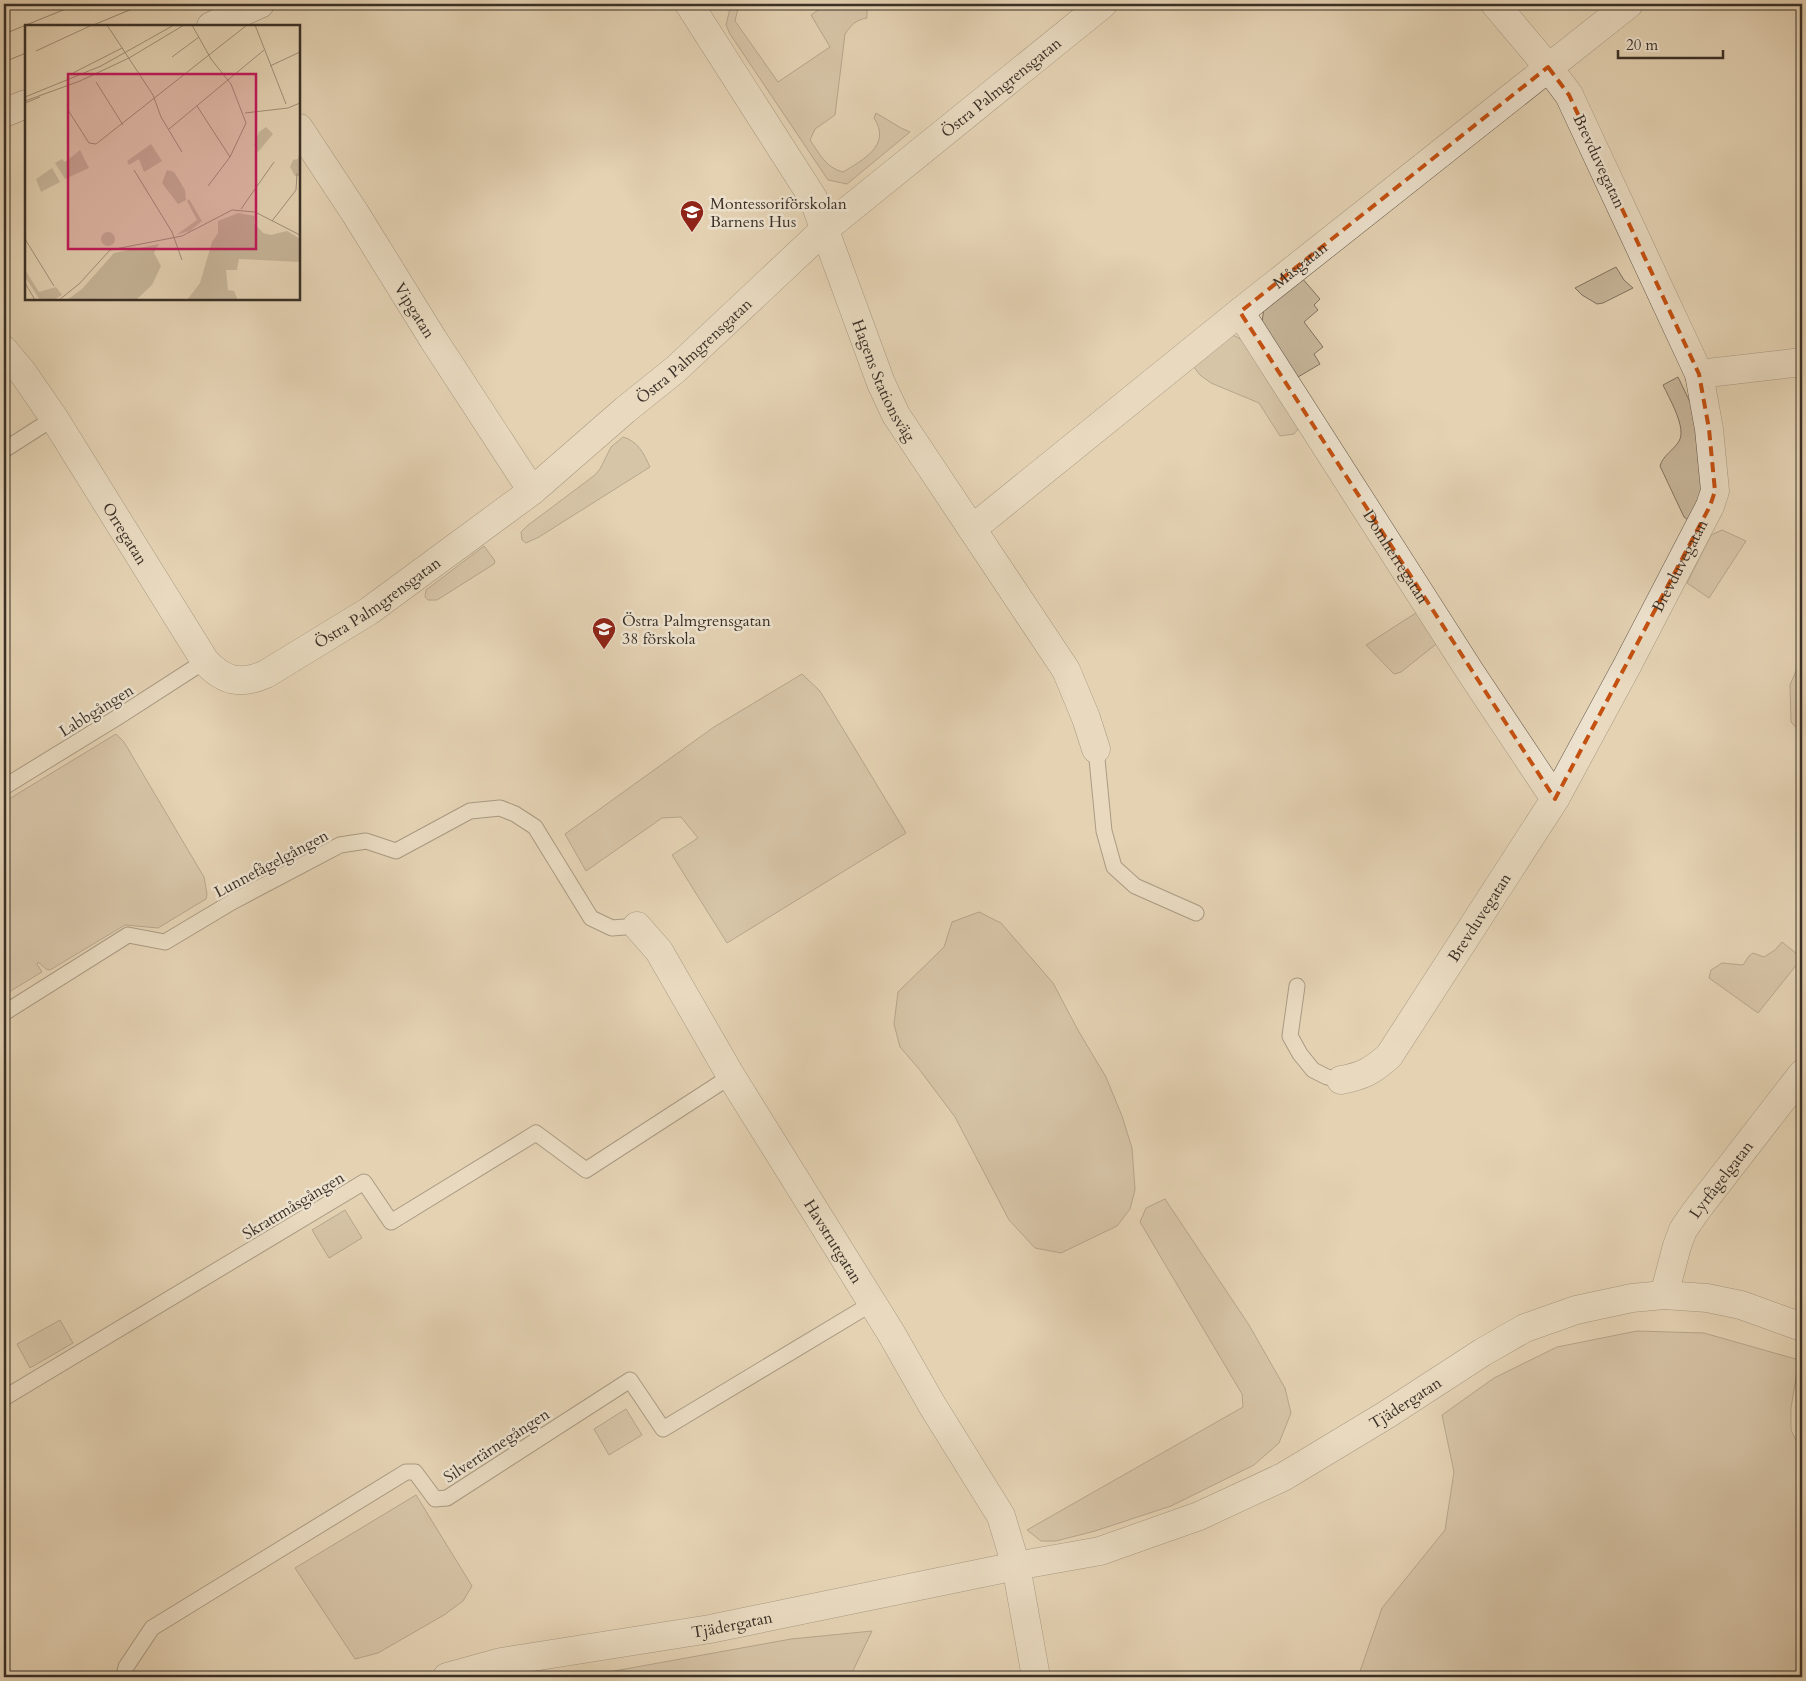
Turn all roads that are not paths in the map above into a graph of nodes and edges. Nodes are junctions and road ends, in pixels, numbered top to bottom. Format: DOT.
graph roads {
  1 [pos="260,4"];
  2 [pos="689,4"];
  3 [pos="1103,4"];
  4 [pos="1495,4"];
  5 [pos="1629,4"];
  6 [pos="213,25"];
  7 [pos="1548,66"];
  8 [pos="25,104"];
  9 [pos="4,113"];
  10 [pos="300,130"];
  11 [pos="825,229"];
  12 [pos="1240,312"];
  13 [pos="4,350"];
  14 [pos="1802,362"];
  15 [pos="1699,374"];
  16 [pos="54,418"];
  17 [pos="4,450"];
  18 [pos="532,491"];
  19 [pos="972,528"];
  20 [pos="205,661"];
  21 [pos="266,674"];
  22 [pos="1096,749"];
  23 [pos="4,787"];
  24 [pos="1555,799"];
  25 [pos="1196,913"];
  26 [pos="637,926"];
  27 [pos="1297,986"];
  28 [pos="4,1013"];
  29 [pos="1802,1074"];
  30 [pos="732,1076"];
  31 [pos="1341,1080"];
  32 [pos="1664,1296"];
  33 [pos="871,1304"];
  34 [pos="1802,1327"];
  35 [pos="4,1398"];
  36 [pos="1016,1566"];
  37 [pos="124,1677"];
  38 [pos="447,1677"];
  39 [pos="1036,1677"];
  1 -- 6 [label="street"];
  2 -- 11 [label="street, Hagens Stationsväg"];
  3 -- 11 [label="street, Östra Palmgrensgatan"];
  4 -- 7 [label="street, Brevduvegatan"];
  5 -- 7 [label="street, Måsgatan"];
  7 -- 12 [label="street, Måsgatan"];
  7 -- 15 [label="street, Brevduvegatan"];
  8 -- 9 [label="street"];
  10 -- 18 [label="street, Vipgatan"];
  11 -- 18 [label="street, Östra Palmgrensgatan"];
  11 -- 19 [label="street, Hagens Stationsväg"];
  12 -- 19 [label="street, Måsgatan"];
  12 -- 24 [label="street, Domherregatan"];
  13 -- 16 [label="street, Orregatan"];
  14 -- 15 [label="street"];
  15 -- 24 [label="street, Brevduvegatan"];
  16 -- 17 [label="lane"];
  16 -- 20 [label="street, Orregatan"];
  18 -- 21 [label="street, Östra Palmgrensgatan"];
  19 -- 22 [label="street, Hagens Stationsväg"];
  20 -- 21 [label="street, Orregatan"];
  20 -- 23 [label="lane, Labbgången"];
  22 -- 25 [label="lane"];
  24 -- 31 [label="street, Brevduvegatan"];
  26 -- 28 [label="lane, Lunnefågelgången"];
  26 -- 30 [label="street, Havstrutgatan"];
  27 -- 31 [label="lane"];
  29 -- 32 [label="street, Lyrfågelgatan"];
  30 -- 33 [label="street, Havstrutgatan"];
  30 -- 35 [label="lane, Skrattmåsgången"];
  32 -- 34 [label="street, Tjädergatan"];
  32 -- 36 [label="street, Tjädergatan"];
  33 -- 36 [label="street, Havstrutgatan"];
  33 -- 37 [label="lane, Silvertärnegången"];
  36 -- 38 [label="street, Tjädergatan"];
  36 -- 39 [label="street"];
}
